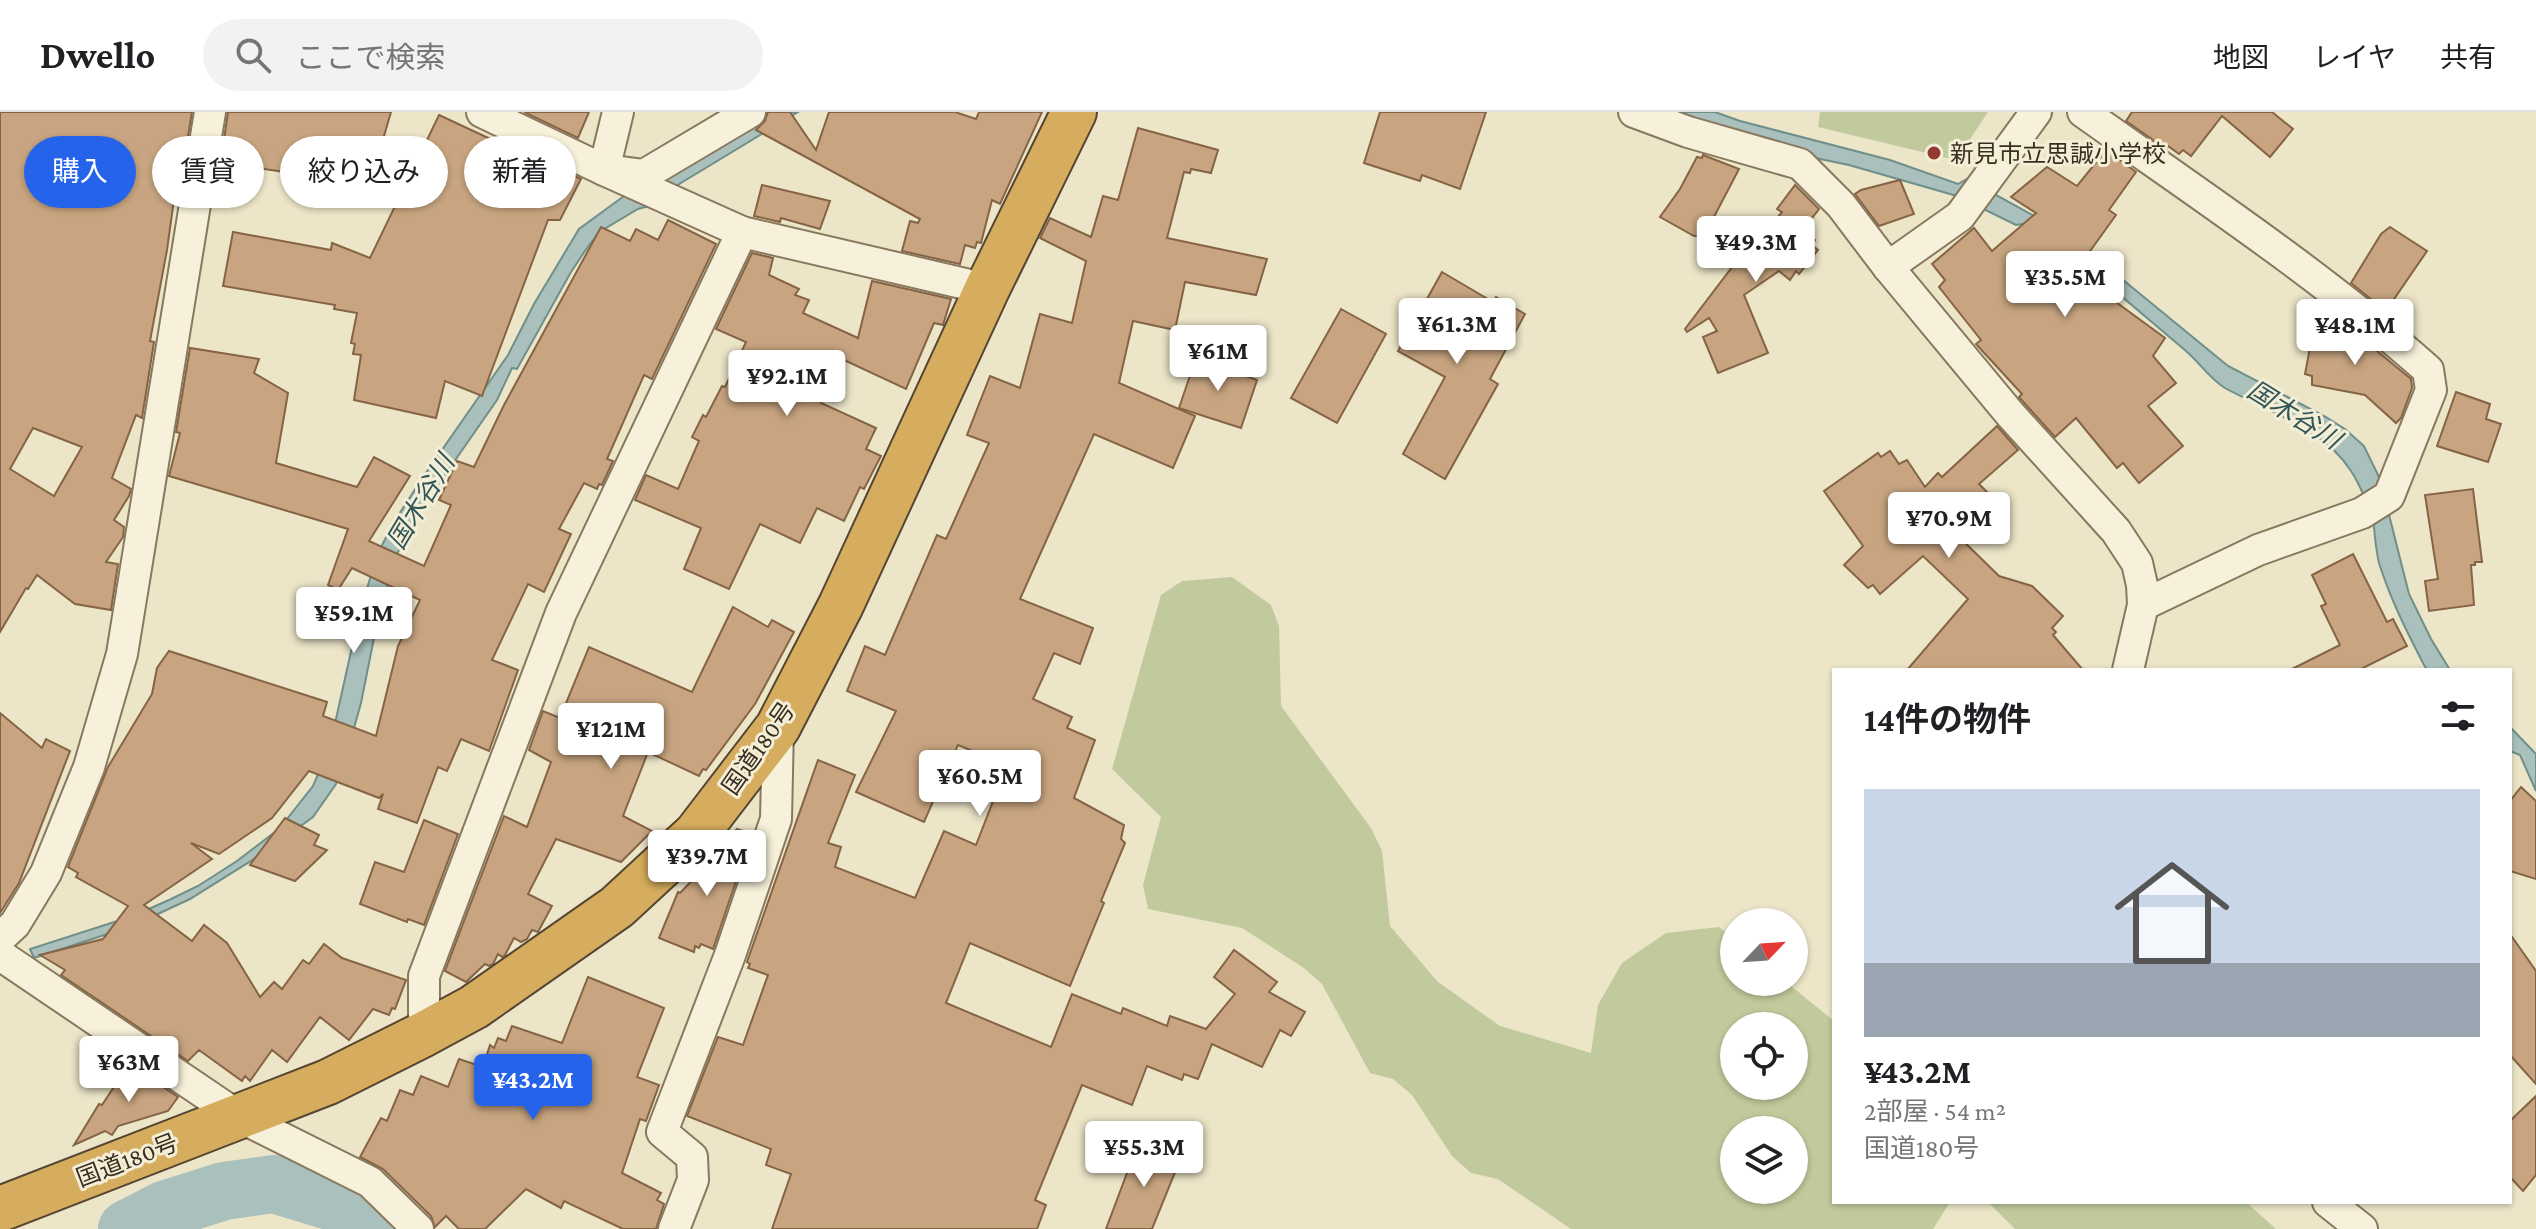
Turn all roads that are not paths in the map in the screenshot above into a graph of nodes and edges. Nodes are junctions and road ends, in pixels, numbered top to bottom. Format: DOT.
graph roads {
  1 [pos="210,112"];
  2 [pos="482,112"];
  3 [pos="618,112"];
  4 [pos="750,112"];
  5 [pos="1074,112"];
  6 [pos="1634,112"];
  7 [pos="2036,112"];
  8 [pos="2083,112"];
  9 [pos="604,170"];
  10 [pos="742,232"];
  11 [pos="1888,267"];
  12 [pos="987,289"];
  13 [pos="2143,605"];
  14 [pos="2128,668"];
  15 [pos="778,727"];
  16 [pos="0,938"];
  17 [pos="0,955"];
  18 [pos="424,1034"];
  19 [pos="238,1116"];
  20 [pos="2331,1204"];
  21 [pos="0,1209"];
  22 [pos="418,1229"];
  23 [pos="674,1229"];
  24 [pos="2362,1229"];
  1 -- 16 [label="street"];
  2 -- 9 [label="street"];
  3 -- 9 [label="street"];
  4 -- 9 [label="street"];
  5 -- 12 [label="highway, 国道180号"];
  6 -- 11 [label="street"];
  7 -- 11 [label="street"];
  8 -- 13 [label="street"];
  9 -- 10 [label="street"];
  10 -- 12 [label="street"];
  10 -- 18 [label="street"];
  11 -- 13 [label="street"];
  12 -- 15 [label="highway, 国道180号"];
  13 -- 14 [label="street"];
  15 -- 18 [label="highway, 国道180号"];
  15 -- 23 [label="street"];
  17 -- 19 [label="street"];
  18 -- 19 [label="highway, 国道180号"];
  19 -- 21 [label="highway, 国道180号"];
  19 -- 22 [label="street"];
  20 -- 24 [label="street"];
}
